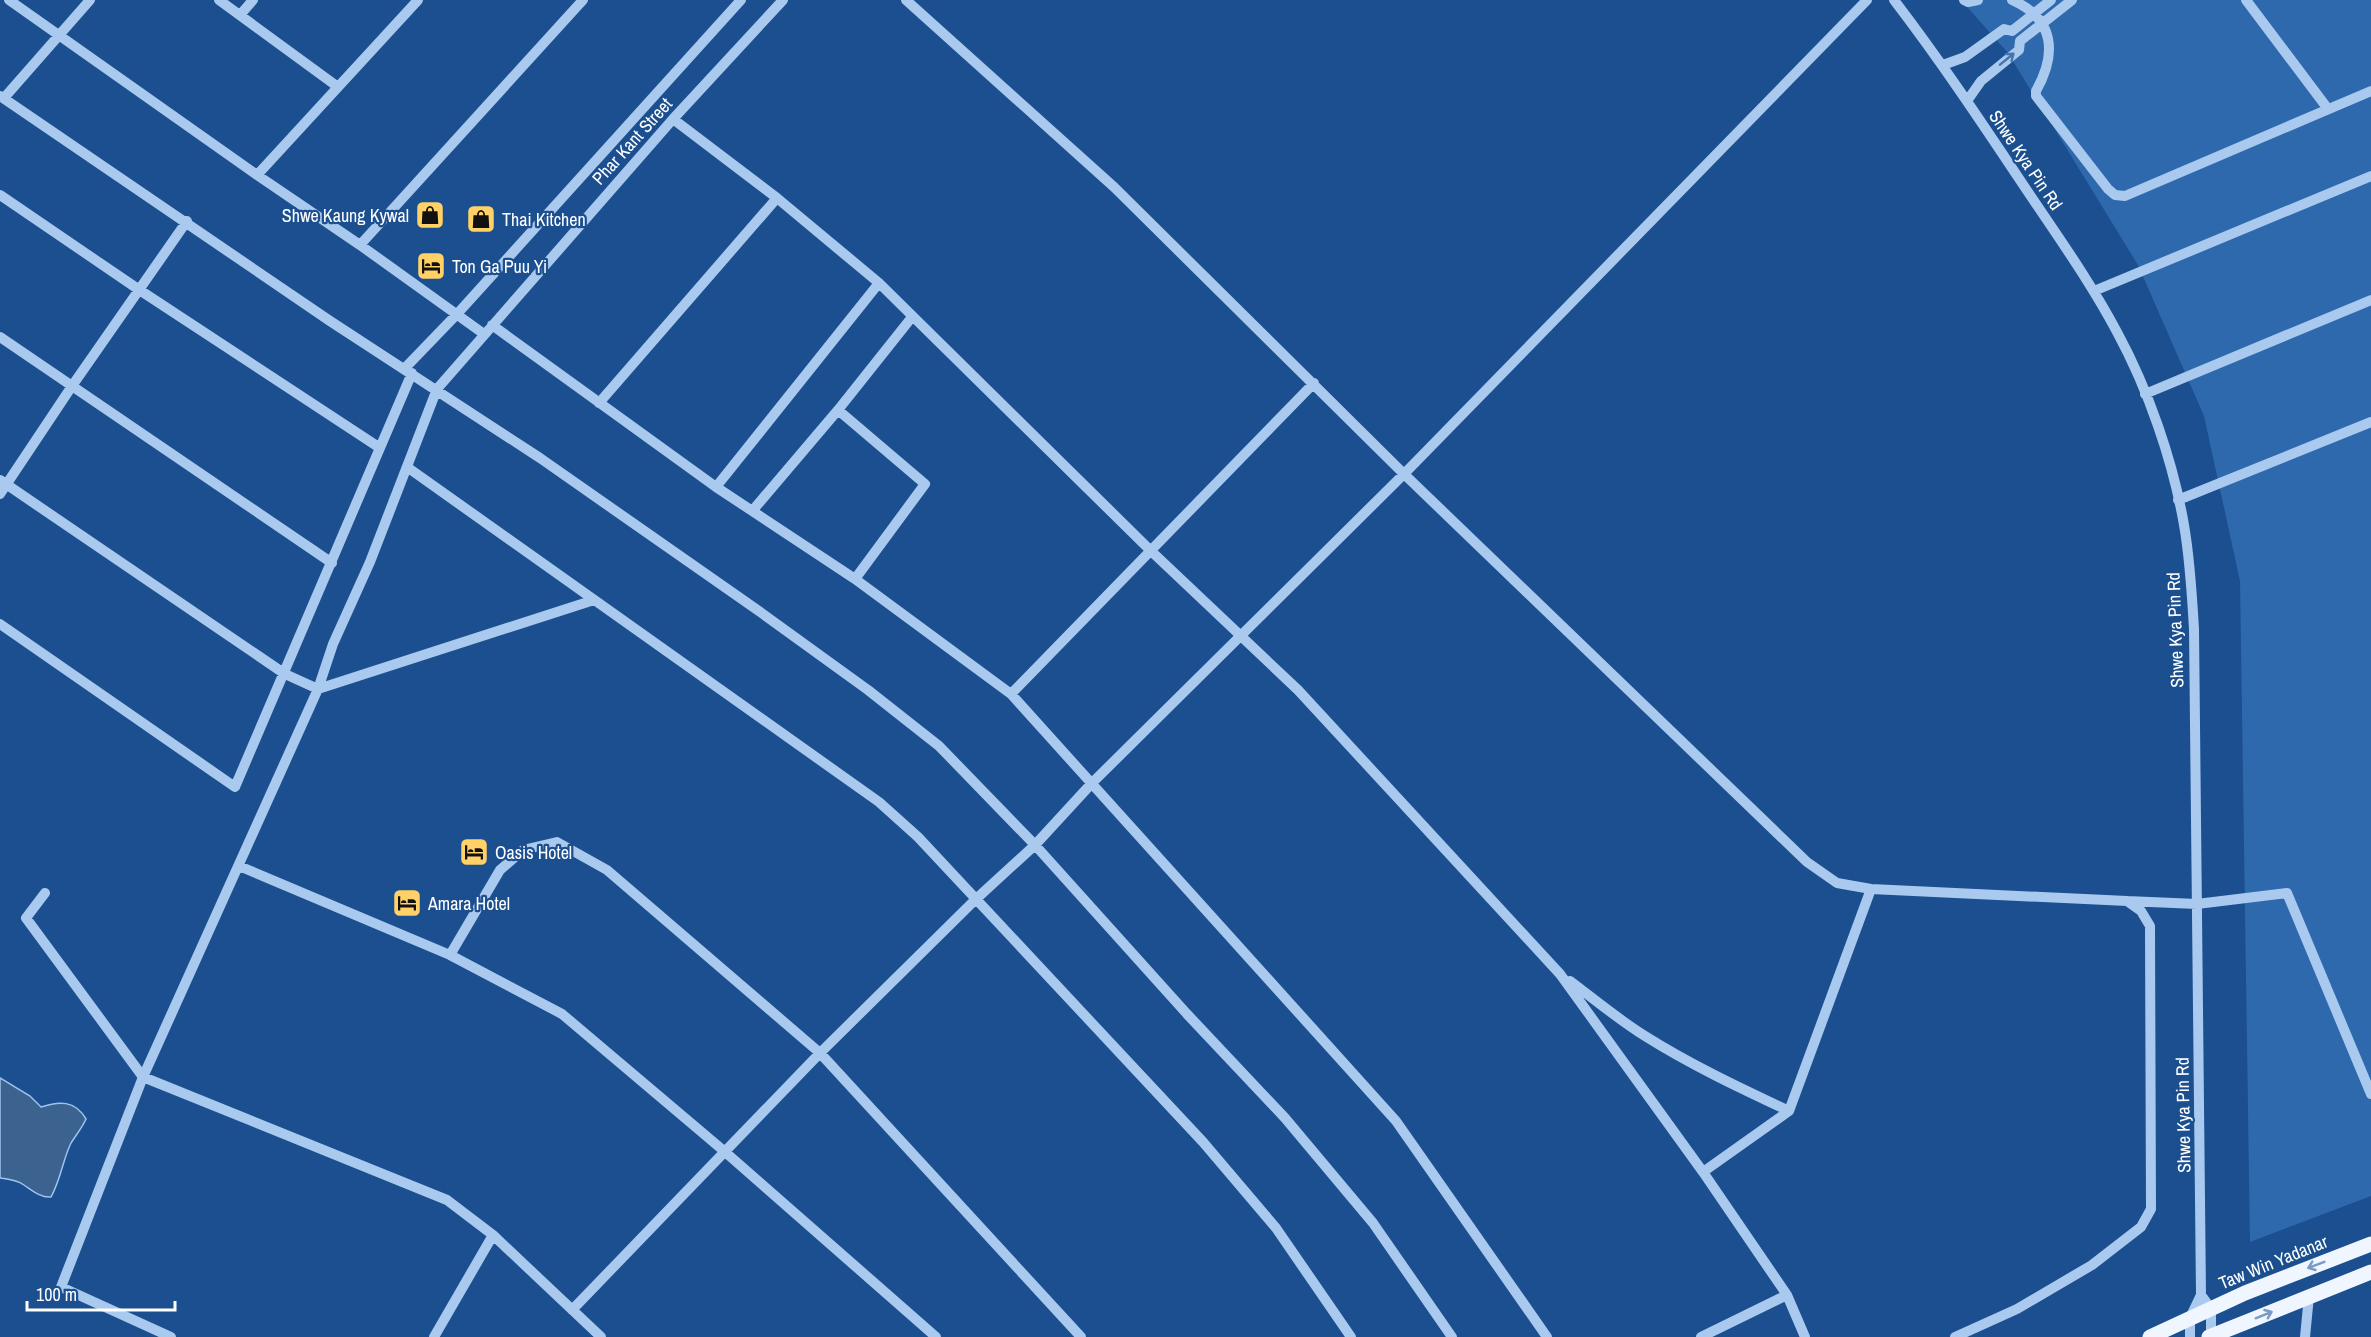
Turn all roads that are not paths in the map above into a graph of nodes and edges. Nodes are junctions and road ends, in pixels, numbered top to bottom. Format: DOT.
graph roads {
  1 [pos="9,0"];
  2 [pos="90,0"];
  3 [pos="219,0"];
  4 [pos="253,0"];
  5 [pos="418,0"];
  6 [pos="583,0"];
  7 [pos="741,0"];
  8 [pos="783,0"];
  9 [pos="906,0"];
  10 [pos="1867,0"];
  11 [pos="1894,0"];
  12 [pos="1964,0"];
  13 [pos="1978,0"];
  14 [pos="2012,0"];
  15 [pos="2051,0"];
  16 [pos="2072,0"];
  17 [pos="2246,0"];
  18 [pos="2034,14"];
  19 [pos="240,15"];
  20 [pos="2041,23"];
  21 [pos="59,37"];
  22 [pos="1943,65"];
  23 [pos="338,87"];
  24 [pos="2371,91"];
  25 [pos="2,97"];
  26 [pos="1967,101"];
  27 [pos="2328,109"];
  28 [pos="673,119"];
  29 [pos="257,175"];
  30 [pos="2371,176"];
  31 [pos="0,195"];
  32 [pos="777,198"];
  33 [pos="187,221"];
  34 [pos="360,245"];
  35 [pos="879,283"];
  36 [pos="138,289"];
  37 [pos="2094,291"];
  38 [pos="2371,300"];
  39 [pos="458,313"];
  40 [pos="912,317"];
  41 [pos="492,325"];
  42 [pos="484,334"];
  43 [pos="0,337"];
  44 [pos="409,371"];
  45 [pos="1314,383"];
  46 [pos="72,386"];
  47 [pos="436,389"];
  48 [pos="2145,394"];
  49 [pos="599,403"];
  50 [pos="838,410"];
  51 [pos="2371,422"];
  52 [pos="380,448"];
  53 [pos="407,467"];
  54 [pos="1404,474"];
  55 [pos="2,486"];
  56 [pos="716,487"];
  57 [pos="2178,500"];
  58 [pos="753,510"];
  59 [pos="1150,549"];
  60 [pos="332,563"];
  61 [pos="855,579"];
  62 [pos="594,600"];
  63 [pos="0,624"];
  64 [pos="1240,635"];
  65 [pos="285,674"];
  66 [pos="318,689"];
  67 [pos="1011,693"];
  68 [pos="1092,783"];
  69 [pos="1035,845"];
  70 [pos="239,866"];
  71 [pos="1871,889"];
  72 [pos="45,893"];
  73 [pos="975,900"];
  74 [pos="2127,901"];
  75 [pos="2197,904"];
  76 [pos="450,956"];
  77 [pos="1560,974"];
  78 [pos="820,1053"];
  79 [pos="143,1077"];
  80 [pos="2371,1094"];
  81 [pos="1789,1111"];
  82 [pos="724,1151"];
  83 [pos="1703,1172"];
  84 [pos="493,1235"];
  85 [pos="2371,1244"];
  86 [pos="2371,1272"];
  87 [pos="2201,1295"];
  88 [pos="1787,1296"];
  89 [pos="2309,1296"];
  90 [pos="2211,1309"];
  91 [pos="572,1310"];
  92 [pos="2190,1318"];
  93 [pos="171,1337"];
  94 [pos="434,1337"];
  95 [pos="602,1337"];
  96 [pos="936,1337"];
  97 [pos="1081,1337"];
  98 [pos="1351,1337"];
  99 [pos="1452,1337"];
  100 [pos="1547,1337"];
  101 [pos="1701,1337"];
  102 [pos="1804,1337"];
  103 [pos="1956,1337"];
  104 [pos="2150,1337"];
  105 [pos="2190,1337"];
  106 [pos="2211,1337"];
  107 [pos="2305,1337"];
  1 -- 21 [label="street"];
  2 -- 21 [label="street"];
  3 -- 19 [label="street"];
  4 -- 19 [label="street"];
  5 -- 23 [label="street"];
  6 -- 34 [label="street"];
  7 -- 39 [label="street"];
  8 -- 28 [label="street, Phar Kant Street"];
  9 -- 45 [label="street"];
  10 -- 54 [label="street"];
  11 -- 22 [label="street, Shwe Kya Pin Rd"];
  12 -- 13 [label="street"];
  14 -- 18 [label="street"];
  15 -- 18 [label="street"];
  16 -- 20 [label="street"];
  17 -- 27 [label="street"];
  18 -- 20 [label="street"];
  18 -- 22 [label="street"];
  19 -- 23 [label="street"];
  26 -- 20 [label="street, one-way"];
  20 -- 27 [label="street"];
  21 -- 25 [label="street"];
  21 -- 29 [label="street"];
  22 -- 26 [label="street, Shwe Kya Pin Rd"];
  23 -- 29 [label="street"];
  24 -- 27 [label="street"];
  25 -- 33 [label="street"];
  26 -- 37 [label="street, Shwe Kya Pin Rd"];
  28 -- 32 [label="street"];
  28 -- 41 [label="street, Phar Kant Street"];
  29 -- 34 [label="street"];
  30 -- 37 [label="street"];
  31 -- 36 [label="street"];
  32 -- 35 [label="street"];
  32 -- 49 [label="street"];
  33 -- 36 [label="street"];
  33 -- 44 [label="street"];
  34 -- 39 [label="street"];
  35 -- 40 [label="street"];
  35 -- 56 [label="street"];
  36 -- 46 [label="street"];
  36 -- 52 [label="street"];
  37 -- 48 [label="street, Shwe Kya Pin Rd"];
  38 -- 48 [label="street"];
  39 -- 42 [label="street"];
  39 -- 44 [label="street"];
  40 -- 50 [label="street"];
  40 -- 59 [label="street"];
  41 -- 42 [label="street, Phar Kant Street"];
  41 -- 49 [label="street"];
  42 -- 47 [label="street, Phar Kant Street"];
  43 -- 46 [label="street"];
  44 -- 47 [label="street"];
  44 -- 52 [label="street"];
  45 -- 54 [label="street"];
  45 -- 59 [label="street"];
  46 -- 55 [label="street"];
  46 -- 60 [label="street"];
  47 -- 53 [label="street"];
  47 -- 69 [label="street"];
  48 -- 57 [label="street, Shwe Kya Pin Rd"];
  49 -- 56 [label="street"];
  50 -- 58 [label="street"];
  50 -- 61 [label="street"];
  51 -- 57 [label="street"];
  52 -- 60 [label="street"];
  53 -- 62 [label="street"];
  53 -- 66 [label="street"];
  54 -- 64 [label="street"];
  54 -- 71 [label="street"];
  55 -- 65 [label="street"];
  56 -- 58 [label="street"];
  57 -- 75 [label="street, Shwe Kya Pin Rd"];
  58 -- 61 [label="street"];
  59 -- 64 [label="street"];
  59 -- 67 [label="street"];
  60 -- 65 [label="street"];
  61 -- 67 [label="street"];
  62 -- 66 [label="street"];
  62 -- 73 [label="street"];
  63 -- 65 [label="street"];
  64 -- 68 [label="street"];
  64 -- 77 [label="street"];
  65 -- 66 [label="street"];
  66 -- 70 [label="street"];
  67 -- 68 [label="street"];
  68 -- 69 [label="street"];
  68 -- 100 [label="street"];
  69 -- 73 [label="street"];
  69 -- 99 [label="street"];
  70 -- 76 [label="street"];
  70 -- 79 [label="street"];
  71 -- 74 [label="street"];
  71 -- 81 [label="street"];
  72 -- 79 [label="street"];
  73 -- 78 [label="street"];
  73 -- 98 [label="street"];
  74 -- 75 [label="street"];
  74 -- 103 [label="street"];
  75 -- 80 [label="street"];
  75 -- 87 [label="street, Shwe Kya Pin Rd"];
  76 -- 78 [label="street"];
  76 -- 82 [label="street"];
  77 -- 81 [label="street"];
  77 -- 83 [label="street"];
  78 -- 82 [label="street"];
  78 -- 97 [label="street"];
  79 -- 84 [label="street"];
  79 -- 93 [label="street"];
  81 -- 83 [label="street"];
  82 -- 91 [label="street"];
  82 -- 96 [label="street"];
  83 -- 88 [label="street"];
  84 -- 91 [label="street"];
  84 -- 94 [label="street"];
  85 -- 90 [label="main road, Taw Win Yadanar, one-way"];
  86 -- 89 [label="main road"];
  87 -- 90 [label="street"];
  87 -- 92 [label="street, Shwe Kya Pin Rd"];
  88 -- 101 [label="street"];
  88 -- 102 [label="street"];
  106 -- 89 [label="main road, one-way"];
  89 -- 107 [label="street"];
  90 -- 92 [label="main road, Taw Win Yadanar"];
  90 -- 106 [label="street"];
  91 -- 95 [label="street"];
  92 -- 104 [label="main road, Taw Win Yadanar"];
  92 -- 105 [label="street, Shwe Kya Pin Rd"];
}
